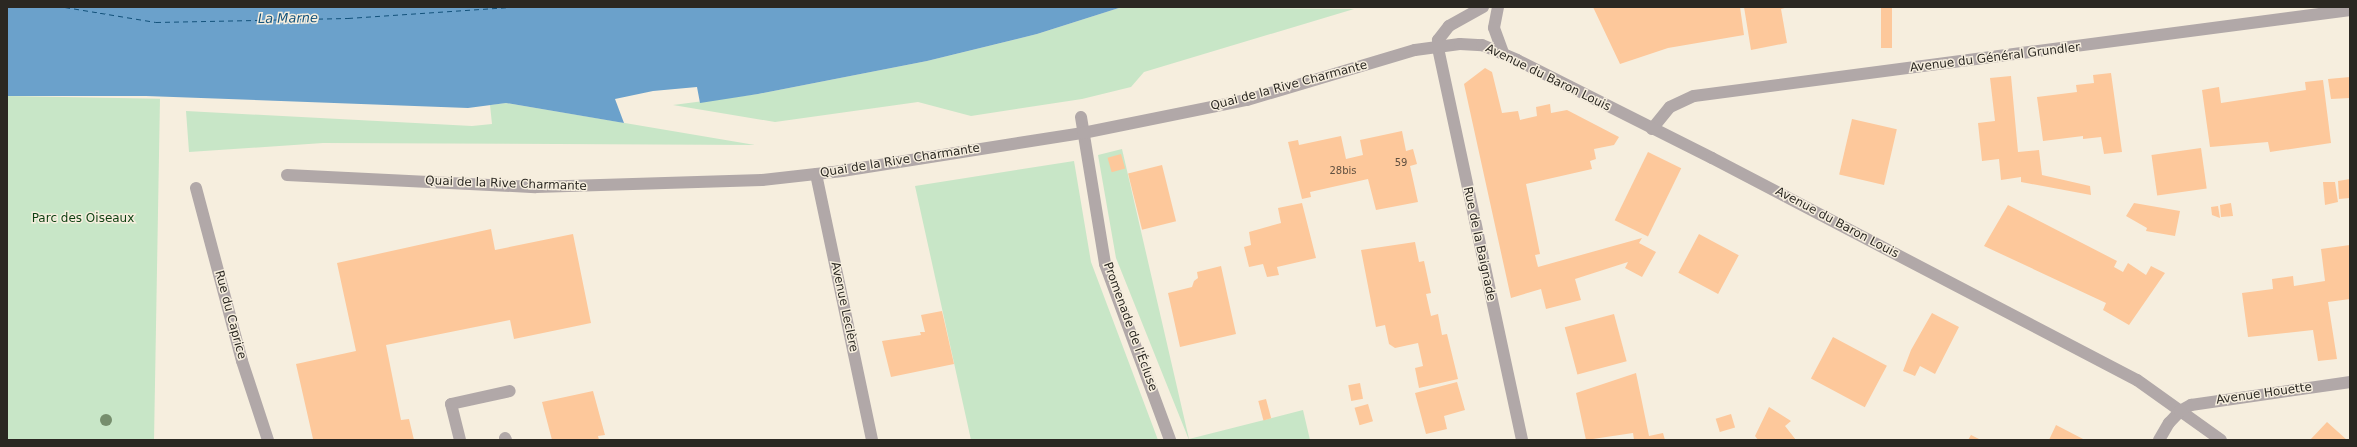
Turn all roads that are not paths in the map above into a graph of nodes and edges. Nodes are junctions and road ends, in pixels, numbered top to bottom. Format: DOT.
graph roads {
  1 [pos="1483,7"];
  2 [pos="1498,7"];
  3 [pos="2350,10"];
  4 [pos="1438,48"];
  5 [pos="1503,53"];
  6 [pos="1081,117"];
  7 [pos="1652,129"];
  8 [pos="1083,133"];
  9 [pos="816,174"];
  10 [pos="287,175"];
  11 [pos="196,188"];
  12 [pos="2350,382"];
  13 [pos="510,391"];
  14 [pos="2180,411"];
  15 [pos="268,440"];
  16 [pos="460,440"];
  17 [pos="872,440"];
  18 [pos="1170,440"];
  19 [pos="1522,440"];
  20 [pos="2159,440"];
  21 [pos="2221,440"];
  1 -- 4 [label="street"];
  2 -- 5 [label="street"];
  3 -- 7 [label="street, Avenue du Général Grundler"];
  4 -- 5 [label="street, Avenue du Baron Louis"];
  4 -- 8 [label="street, Quai de la Rive Charmante"];
  4 -- 19 [label="street, Rue de la Baignade"];
  5 -- 7 [label="street, Avenue du Baron Louis"];
  6 -- 8 [label="street, Promenade de l'Écluse"];
  7 -- 14 [label="street, Avenue du Baron Louis"];
  8 -- 9 [label="street, Quai de la Rive Charmante"];
  8 -- 18 [label="street, Promenade de l'Écluse"];
  9 -- 10 [label="street, Quai de la Rive Charmante"];
  9 -- 17 [label="street, Avenue Leclère"];
  11 -- 15 [label="street, Rue du Caprice"];
  12 -- 14 [label="street, Avenue Houette"];
  13 -- 16 [label="street"];
  14 -- 20 [label="street"];
  14 -- 21 [label="street, Avenue du Baron Louis"];
}
